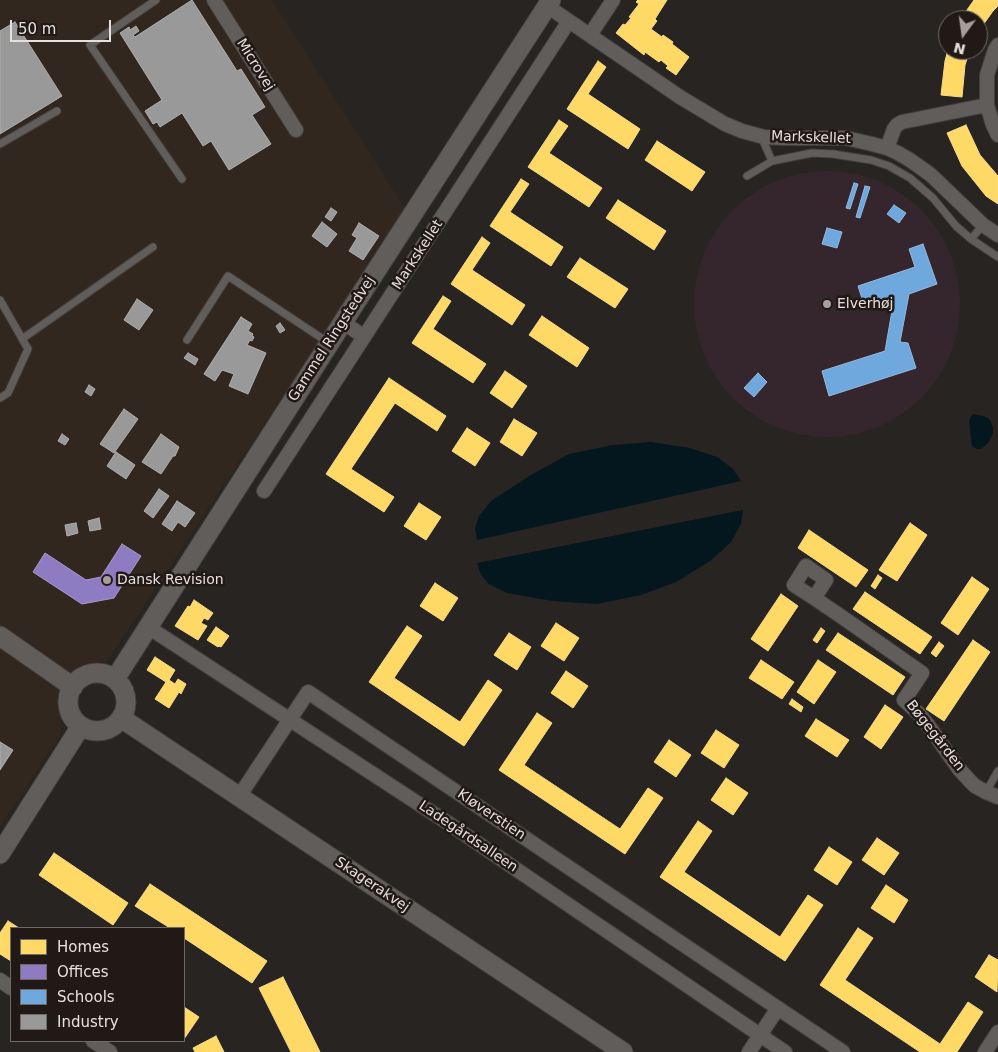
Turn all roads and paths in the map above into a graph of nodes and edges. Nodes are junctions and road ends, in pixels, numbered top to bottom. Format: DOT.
graph roads {
  1 [pos="156,0"];
  2 [pos="214,0"];
  3 [pos="613,0"];
  4 [pos="549,3"];
  5 [pos="569,22"];
  6 [pos="590,35"];
  7 [pos="998,45"];
  8 [pos="987,105"];
  9 [pos="57,111"];
  10 [pos="296,130"];
  11 [pos="998,135"];
  12 [pos="764,137"];
  13 [pos="0,144"];
  14 [pos="887,148"];
  15 [pos="772,161"];
  16 [pos="747,176"];
  17 [pos="182,180"];
  18 [pos="983,225"];
  19 [pos="998,235"];
  20 [pos="971,239"];
  21 [pos="152,247"];
  22 [pos="998,257"];
  23 [pos="0,300"];
  24 [pos="342,322"];
  25 [pos="364,337"];
  26 [pos="22,339"];
  27 [pos="187,340"];
  28 [pos="329,343"];
  29 [pos="0,398"];
  30 [pos="264,491"];
  31 [pos="814,598"];
  32 [pos="148,627"];
  33 [pos="0,636"];
  34 [pos="115,679"];
  35 [pos="73,687"];
  36 [pos="121,718"];
  37 [pos="290,719"];
  38 [pos="81,726"];
  39 [pos="998,771"];
  40 [pos="992,794"];
  41 [pos="237,796"];
  42 [pos="0,854"];
  43 [pos="778,1008"];
  44 [pos="998,1032"];
  45 [pos="760,1035"];
  46 [pos="95,1042"];
  47 [pos="110,1052"];
  48 [pos="623,1052"];
  49 [pos="749,1052"];
  50 [pos="785,1052"];
  51 [pos="843,1052"];
  52 [pos="985,1052"];
  1 -- 17 [label="lane"];
  2 -- 10 [label="street, Microvej"];
  3 -- 6 [label="street"];
  4 -- 5 [label="street, Markskellet"];
  4 -- 24 [label="street, Gammel Ringstedvej"];
  5 -- 6 [label="street, Markskellet"];
  5 -- 25 [label="street, Markskellet"];
  6 -- 12 [label="street, Markskellet"];
  7 -- 8 [label="street"];
  8 -- 11 [label="street"];
  8 -- 14 [label="street"];
  9 -- 13 [label="lane"];
  12 -- 14 [label="street, Markskellet"];
  12 -- 15 [label="lane"];
  14 -- 18 [label="street, Markskellet"];
  15 -- 16 [label="lane"];
  15 -- 20 [label="lane"];
  18 -- 19 [label="street, Markskellet"];
  18 -- 20 [label="lane"];
  20 -- 22 [label="lane"];
  21 -- 26 [label="lane"];
  23 -- 26 [label="lane"];
  24 -- 25 [label="street"];
  24 -- 28 [label="street, Gammel Ringstedvej"];
  25 -- 30 [label="street, Markskellet"];
  26 -- 29 [label="lane"];
  27 -- 28 [label="lane"];
  28 -- 32 [label="street, Gammel Ringstedvej"];
  31 -- 40 [label="street, Bøgegården"];
  32 -- 34 [label="street, Gammel Ringstedvej"];
  32 -- 37 [label="street, Ladegårdsalleen"];
  33 -- 35 [label="street"];
  34 -- 35 [label="street"];
  34 -- 36 [label="street"];
  35 -- 38 [label="street"];
  36 -- 38 [label="street"];
  36 -- 41 [label="street, Skagerakvej"];
  37 -- 41 [label="street, Kløverstien"];
  37 -- 43 [label="street, Kløverstien"];
  37 -- 45 [label="street, Ladegårdsalleen"];
  38 -- 42 [label="street"];
  39 -- 40 [label="lane"];
  41 -- 48 [label="street, Skagerakvej"];
  43 -- 45 [label="street"];
  43 -- 51 [label="street, Kløverstien"];
  44 -- 52 [label="street"];
  45 -- 49 [label="street"];
  45 -- 50 [label="street, Ladegårdsalleen"];
  46 -- 47 [label="street"];
}
